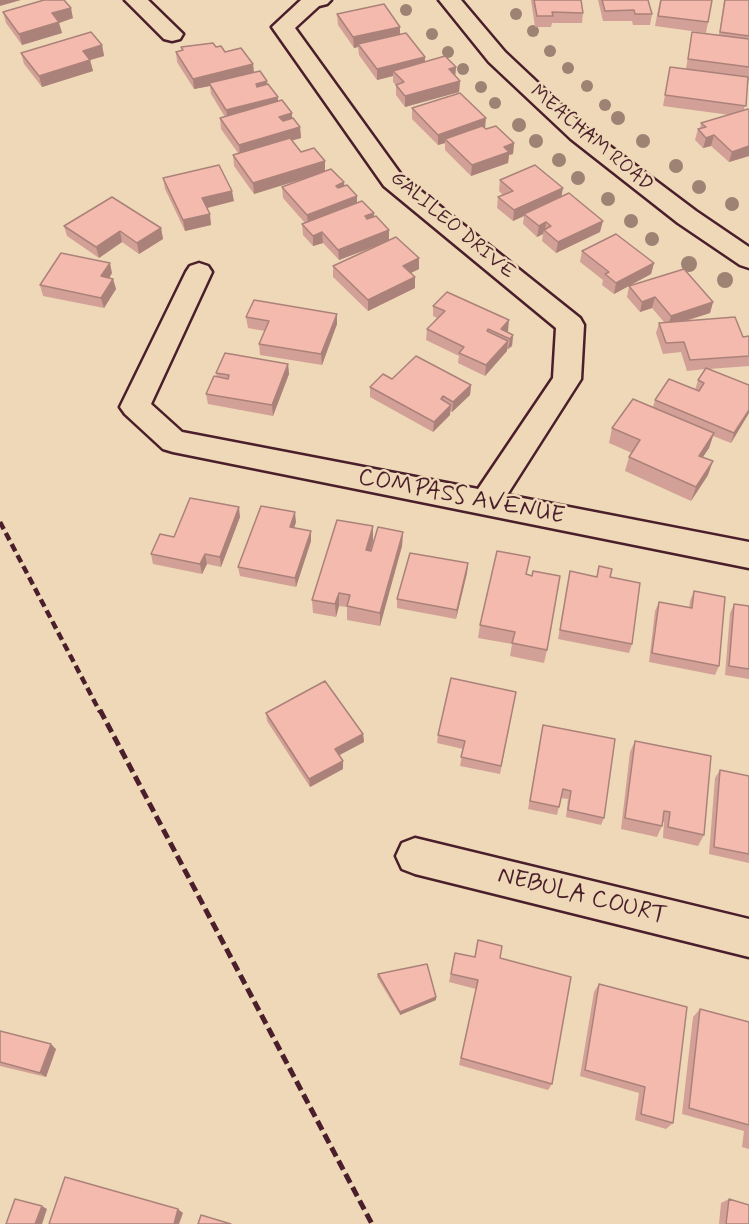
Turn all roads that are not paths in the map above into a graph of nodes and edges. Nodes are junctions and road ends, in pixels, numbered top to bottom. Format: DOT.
graph roads {
  1 [pos="136,0"];
  2 [pos="320,0"];
  3 [pos="450,0"];
  4 [pos="172,34"];
  5 [pos="749,259"];
  6 [pos="199,272"];
  7 [pos="485,503"];
  8 [pos="749,555"];
  9 [pos="415,856"];
  10 [pos="749,938"];
  1 -- 4 [label="street"];
  2 -- 7 [label="street, GALILEO DRIVE"];
  3 -- 5 [label="street, MEACHAM ROAD"];
  6 -- 7 [label="street, COMPASS AVENUE"];
  7 -- 8 [label="street, COMPASS AVENUE"];
  9 -- 10 [label="street, NEBULA COURT"];
}
